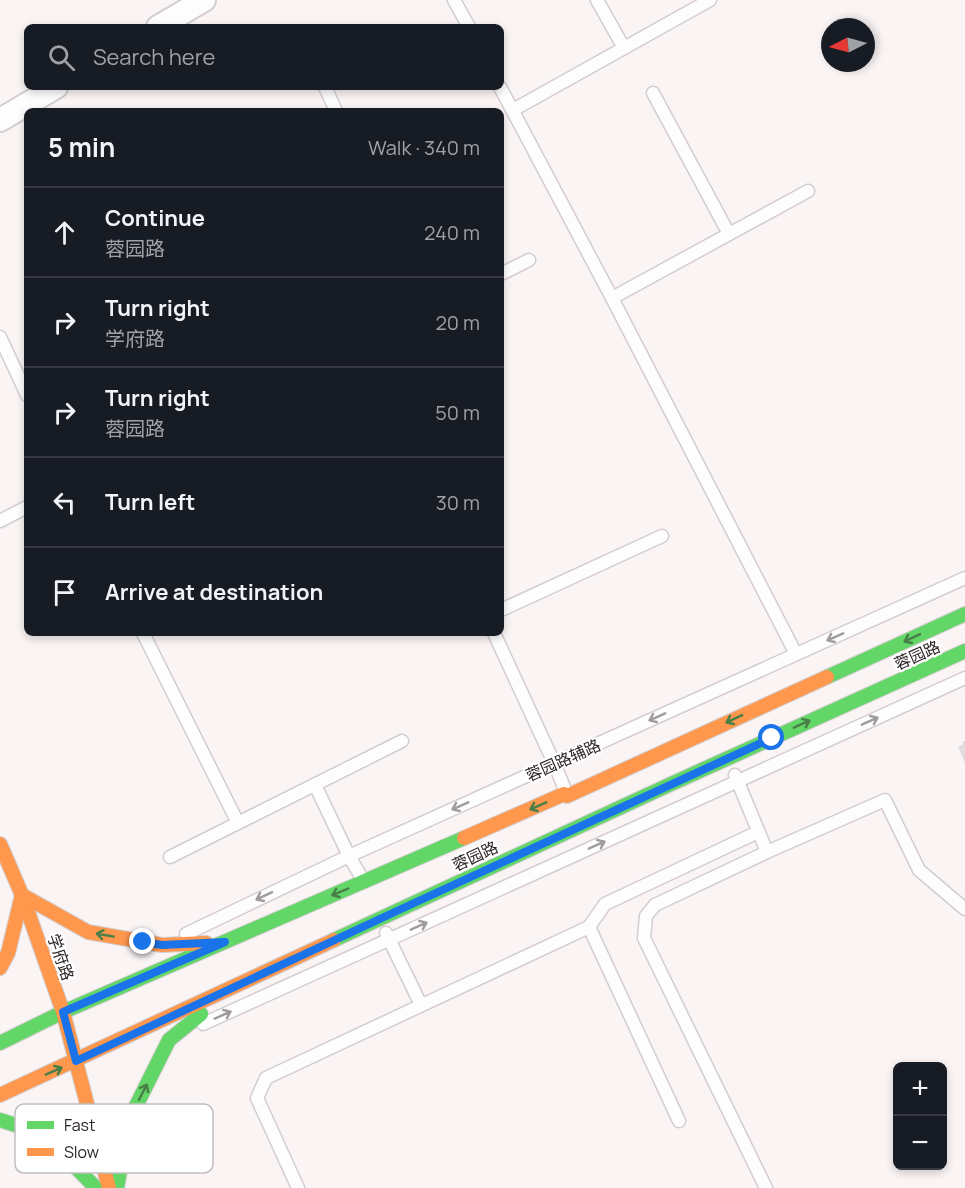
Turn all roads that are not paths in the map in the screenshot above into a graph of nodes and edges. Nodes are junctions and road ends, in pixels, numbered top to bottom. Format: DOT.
graph roads {
  1 [pos="204,0"];
  2 [pos="454,0"];
  3 [pos="597,0"];
  4 [pos="710,0"];
  5 [pos="163,24"];
  6 [pos="467,24"];
  7 [pos="624,48"];
  8 [pos="51,90"];
  9 [pos="326,90"];
  10 [pos="502,90"];
  11 [pos="653,93"];
  12 [pos="335,108"];
  13 [pos="513,110"];
  14 [pos="0,120"];
  15 [pos="808,191"];
  16 [pos="729,234"];
  17 [pos="529,260"];
  18 [pos="504,272"];
  19 [pos="612,298"];
  20 [pos="0,337"];
  21 [pos="24,389"];
  22 [pos="24,509"];
  23 [pos="0,521"];
  24 [pos="662,536"];
  25 [pos="965,578"];
  26 [pos="504,609"];
  27 [pos="965,614"];
  28 [pos="144,636"];
  29 [pos="495,636"];
  30 [pos="965,651"];
  31 [pos="796,654"];
  32 [pos="965,678"];
  33 [pos="402,741"];
  34 [pos="729,757"];
  35 [pos="554,763"];
  36 [pos="737,782"];
  37 [pos="315,785"];
  38 [pos="567,796"];
  39 [pos="238,823"];
  40 [pos="758,832"];
  41 [pos="0,844"];
  42 [pos="767,852"];
  43 [pos="349,856"];
  44 [pos="170,857"];
  45 [pos="364,881"];
  46 [pos="22,896"];
  47 [pos="965,909"];
  48 [pos="378,919"];
  49 [pos="590,927"];
  50 [pos="389,940"];
  51 [pos="225,942"];
  52 [pos="162,945"];
  53 [pos="0,968"];
  54 [pos="236,986"];
  55 [pos="420,1005"];
  56 [pos="63,1012"];
  57 [pos="170,1040"];
  58 [pos="0,1043"];
  59 [pos="76,1061"];
  60 [pos="0,1095"];
  61 [pos="87,1104"];
  62 [pos="137,1104"];
  63 [pos="0,1120"];
  64 [pos="679,1120"];
  65 [pos="15,1125"];
  66 [pos="81,1173"];
  67 [pos="105,1173"];
  68 [pos="120,1173"];
  69 [pos="96,1188"];
  70 [pos="109,1188"];
  71 [pos="117,1188"];
  72 [pos="298,1188"];
  73 [pos="766,1188"];
  1 -- 5 [label="street"];
  2 -- 6 [label="lane"];
  3 -- 7 [label="lane"];
  4 -- 7 [label="lane"];
  7 -- 13 [label="lane"];
  8 -- 14 [label="street"];
  9 -- 12 [label="lane"];
  10 -- 13 [label="lane"];
  11 -- 16 [label="lane"];
  13 -- 19 [label="lane"];
  15 -- 16 [label="lane"];
  16 -- 19 [label="lane"];
  17 -- 18 [label="lane"];
  19 -- 31 [label="lane"];
  20 -- 21 [label="lane"];
  22 -- 23 [label="lane"];
  24 -- 26 [label="lane"];
  25 -- 31 [label="lane, 蓉园路辅路, one-way"];
  27 -- 38 [label="street, 蓉园路, one-way"];
  28 -- 39 [label="lane"];
  29 -- 35 [label="lane"];
  34 -- 30 [label="street, 蓉园路, one-way"];
  31 -- 35 [label="lane, 蓉园路辅路, one-way"];
  36 -- 32 [label="lane, one-way"];
  33 -- 37 [label="lane"];
  34 -- 36 [label="lane"];
  34 -- 48 [label="street, 蓉园路"];
  35 -- 38 [label="lane"];
  35 -- 43 [label="lane, 蓉园路辅路, one-way"];
  36 -- 40 [label="lane"];
  50 -- 36 [label="lane, one-way"];
  37 -- 39 [label="lane"];
  37 -- 43 [label="lane"];
  38 -- 45 [label="street, 蓉园路, one-way"];
  39 -- 44 [label="lane"];
  40 -- 42 [label="lane"];
  40 -- 49 [label="lane"];
  41 -- 46 [label="street, 学府路"];
  42 -- 47 [label="lane"];
  42 -- 73 [label="lane"];
  43 -- 45 [label="lane"];
  43 -- 52 [label="lane, 蓉园路辅路, one-way"];
  45 -- 51 [label="street, 蓉园路, one-way"];
  52 -- 46 [label="street, one-way"];
  46 -- 53 [label="street"];
  46 -- 56 [label="street, 学府路"];
  48 -- 50 [label="lane"];
  48 -- 54 [label="street, 蓉园路"];
  49 -- 55 [label="lane"];
  49 -- 64 [label="lane"];
  50 -- 55 [label="lane"];
  57 -- 50 [label="lane, one-way"];
  51 -- 52 [label="street"];
  51 -- 56 [label="street, 蓉园路"];
  54 -- 57 [label="street"];
  54 -- 59 [label="street, 蓉园路"];
  55 -- 72 [label="lane"];
  56 -- 58 [label="street, 蓉园路"];
  56 -- 59 [label="street, 学府路"];
  62 -- 57 [label="street, one-way"];
  60 -- 59 [label="street, 蓉园路, one-way"];
  59 -- 61 [label="street, 学府路"];
  63 -- 65 [label="street"];
  66 -- 69 [label="street"];
  67 -- 70 [label="street, 学府路"];
  71 -- 68 [label="street, one-way"];
}
